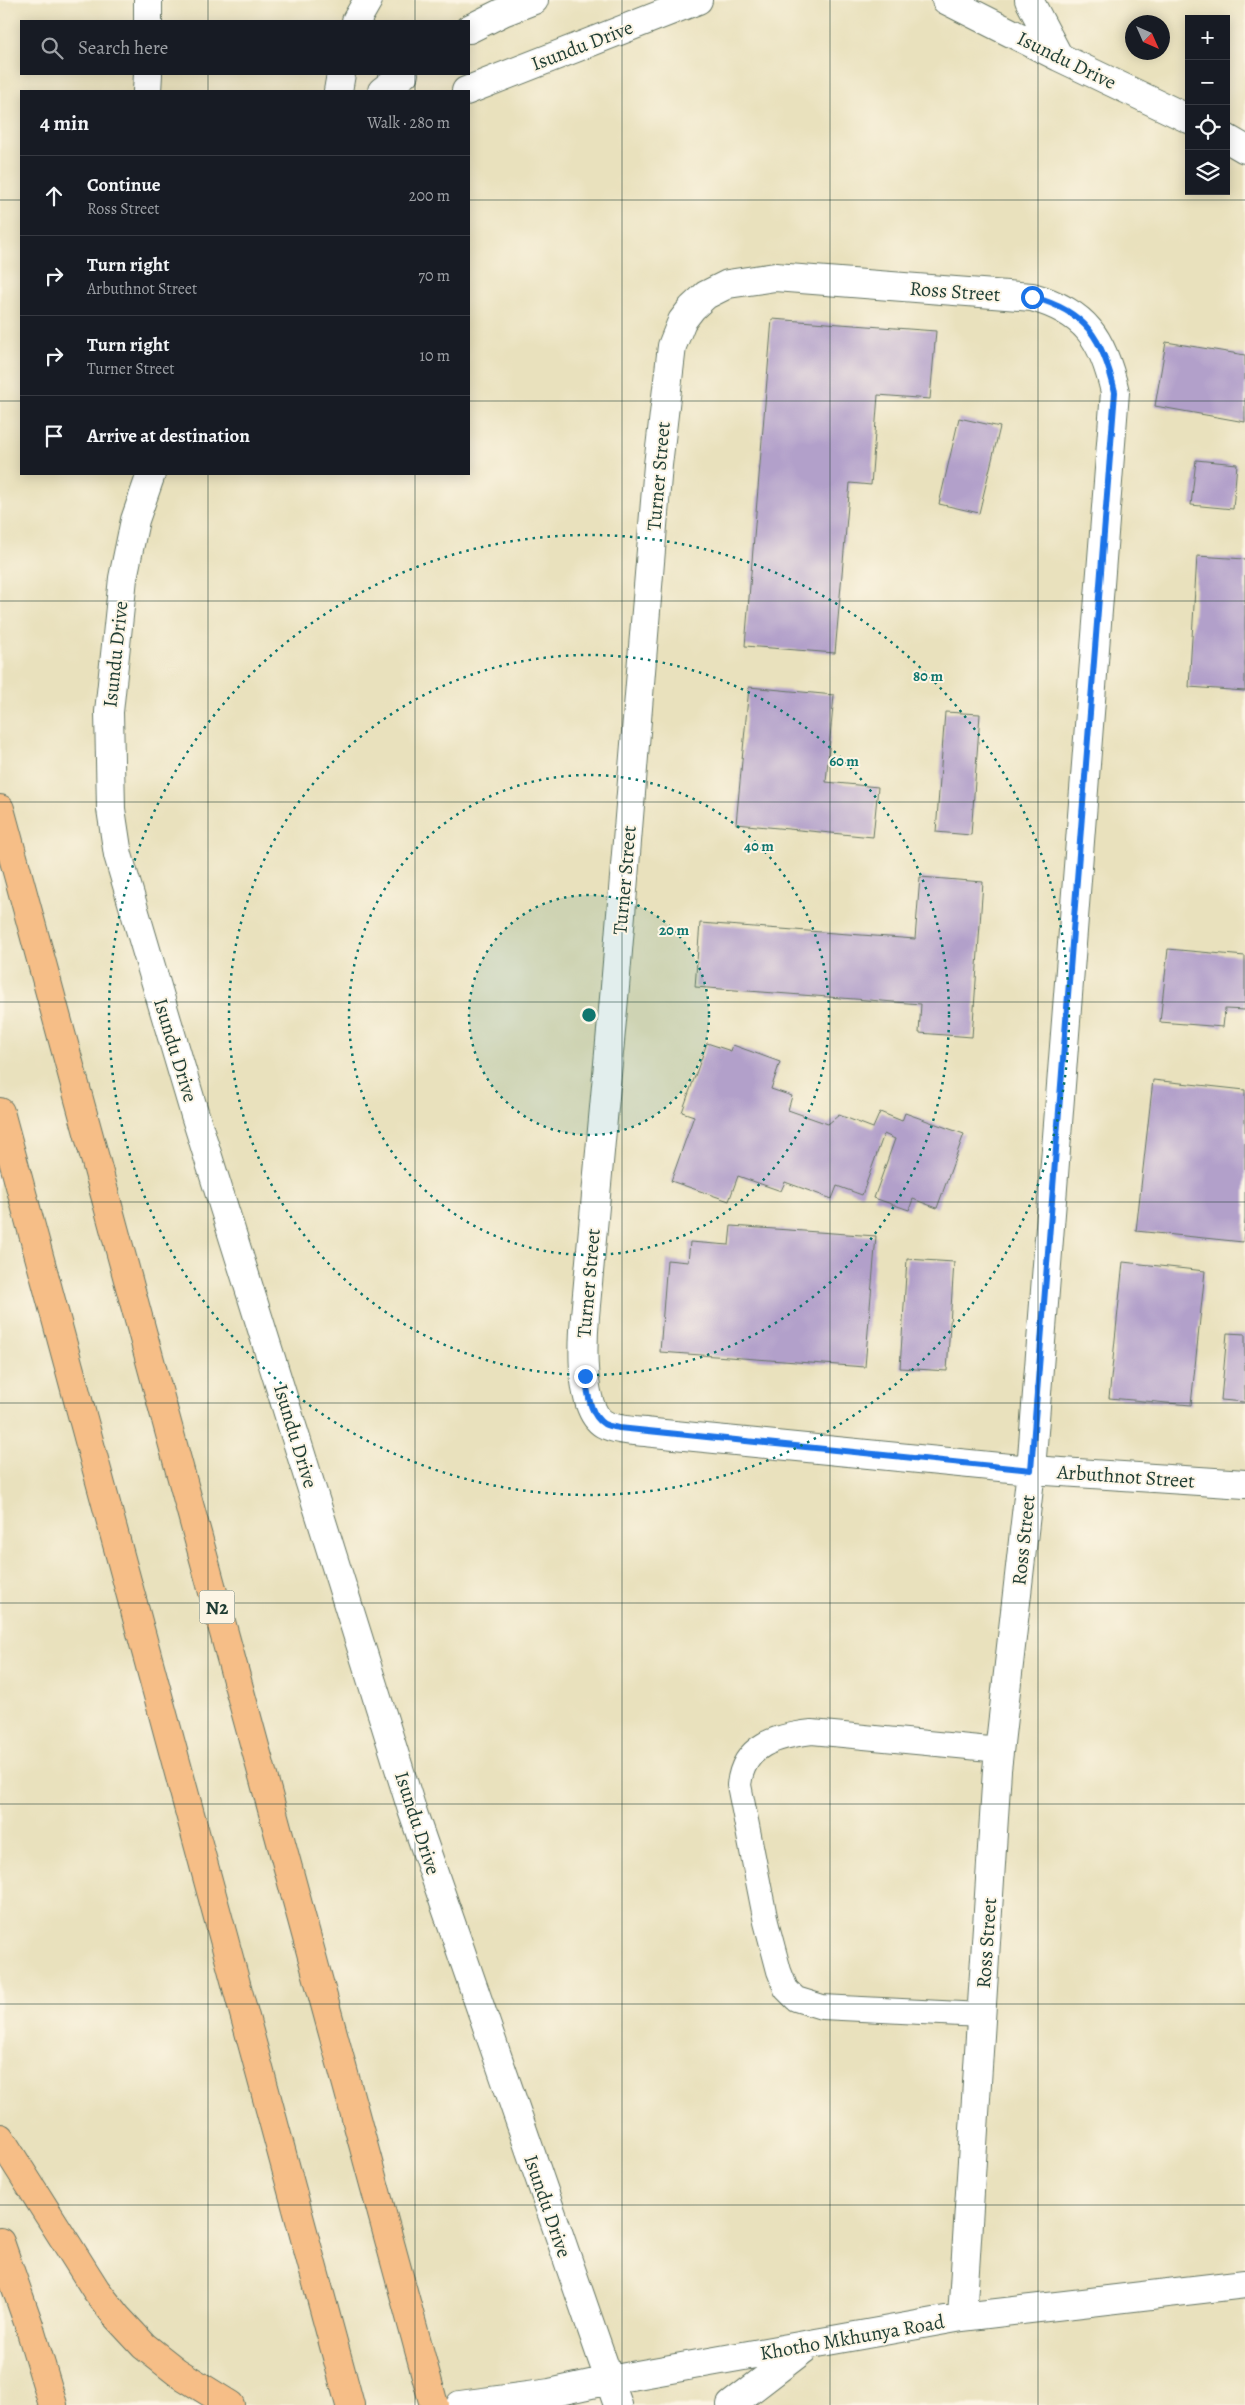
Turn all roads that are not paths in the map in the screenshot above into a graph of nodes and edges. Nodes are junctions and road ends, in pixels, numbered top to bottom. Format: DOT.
graph roads {
  1 [pos="148,0"];
  2 [pos="368,0"];
  3 [pos="534,0"];
  4 [pos="698,0"];
  5 [pos="946,0"];
  6 [pos="1029,0"];
  7 [pos="148,20"];
  8 [pos="357,20"];
  9 [pos="470,28"];
  10 [pos="1059,57"];
  11 [pos="148,75"];
  12 [pos="341,75"];
  13 [pos="403,75"];
  14 [pos="147,90"];
  15 [pos="338,90"];
  16 [pos="383,90"];
  17 [pos="469,90"];
  18 [pos="1185,117"];
  19 [pos="1230,140"];
  20 [pos="1245,149"];
  21 [pos="672,346"];
  22 [pos="151,475"];
  23 [pos="0,809"];
  24 [pos="0,1113"];
  25 [pos="594,1413"];
  26 [pos="1031,1470"];
  27 [pos="1245,1484"];
  28 [pos="1000,1750"];
  29 [pos="981,2016"];
  30 [pos="0,2138"];
  31 [pos="0,2242"];
  32 [pos="1245,2284"];
  33 [pos="962,2317"];
  34 [pos="809,2345"];
  35 [pos="614,2393"];
  36 [pos="53,2405"];
  37 [pos="230,2405"];
  38 [pos="350,2405"];
  39 [pos="434,2405"];
  40 [pos="460,2405"];
  41 [pos="731,2405"];
  1 -- 7 [label="street"];
  2 -- 8 [label="street"];
  3 -- 9 [label="street"];
  4 -- 17 [label="street, Isundu Drive"];
  5 -- 10 [label="street, Isundu Drive"];
  6 -- 10 [label="street"];
  10 -- 18 [label="street, Isundu Drive"];
  11 -- 14 [label="street"];
  12 -- 15 [label="street"];
  13 -- 16 [label="street"];
  19 -- 20 [label="street"];
  21 -- 25 [label="street, Turner Street"];
  21 -- 26 [label="street, Ross Street"];
  22 -- 35 [label="street, Isundu Drive"];
  23 -- 39 [label="main road, N2"];
  24 -- 38 [label="main road"];
  25 -- 26 [label="street, Arbuthnot Street"];
  26 -- 27 [label="street, Arbuthnot Street"];
  26 -- 28 [label="street, Ross Street"];
  28 -- 29 [label="street, Ross Street"];
  28 -- 29 [label="lane"];
  29 -- 33 [label="street, Ross Street"];
  30 -- 37 [label="main road"];
  31 -- 36 [label="main road"];
  32 -- 33 [label="street, Khotho Mkhunya Road"];
  33 -- 34 [label="street, Khotho Mkhunya Road"];
  34 -- 35 [label="street, Khotho Mkhunya Road"];
  34 -- 41 [label="street"];
  35 -- 40 [label="street, Khotho Mkhunya Road"];
}
